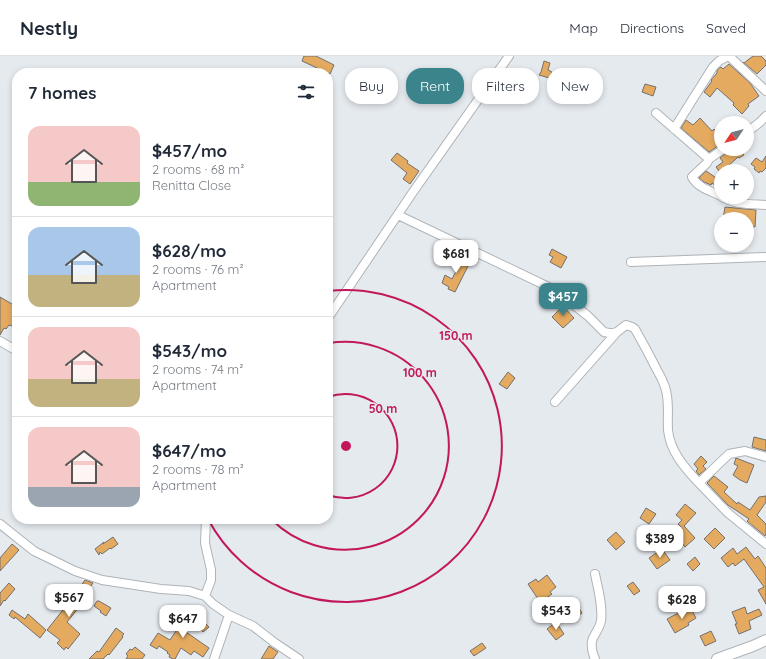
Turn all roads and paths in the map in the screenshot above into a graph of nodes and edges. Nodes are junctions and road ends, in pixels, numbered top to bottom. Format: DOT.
graph roads {
  1 [pos="509,56"];
  2 [pos="729,56"];
  3 [pos="766,91"];
  4 [pos="656,113"];
  5 [pos="766,116"];
  6 [pos="754,127"];
  7 [pos="674,129"];
  8 [pos="714,155"];
  9 [pos="709,159"];
  10 [pos="714,194"];
  11 [pos="741,204"];
  12 [pos="766,205"];
  13 [pos="398,215"];
  14 [pos="766,257"];
  15 [pos="631,262"];
  16 [pos="333,311"];
  17 [pos="617,332"];
  18 [pos="0,341"];
  19 [pos="12,348"];
  20 [pos="555,402"];
  21 [pos="766,457"];
  22 [pos="698,482"];
  23 [pos="0,524"];
  24 [pos="206,524"];
  25 [pos="766,544"];
  26 [pos="595,574"];
  27 [pos="205,596"];
  28 [pos="229,615"];
  29 [pos="766,640"];
  30 [pos="214,659"];
  31 [pos="299,659"];
  32 [pos="595,659"];
  33 [pos="717,659"];
  1 -- 13 [label="street"];
  2 -- 3 [label="street"];
  2 -- 7 [label="street"];
  4 -- 7 [label="street"];
  5 -- 6 [label="street"];
  7 -- 9 [label="street"];
  8 -- 9 [label="street"];
  9 -- 10 [label="street"];
  11 -- 12 [label="street"];
  13 -- 16 [label="street"];
  13 -- 17 [label="street"];
  14 -- 15 [label="street"];
  17 -- 20 [label="street"];
  17 -- 22 [label="street"];
  18 -- 19 [label="street"];
  21 -- 22 [label="street"];
  22 -- 25 [label="street"];
  23 -- 27 [label="street"];
  24 -- 27 [label="street"];
  26 -- 32 [label="street"];
  27 -- 28 [label="street"];
  28 -- 30 [label="street"];
  28 -- 31 [label="street"];
  29 -- 33 [label="street"];
}
